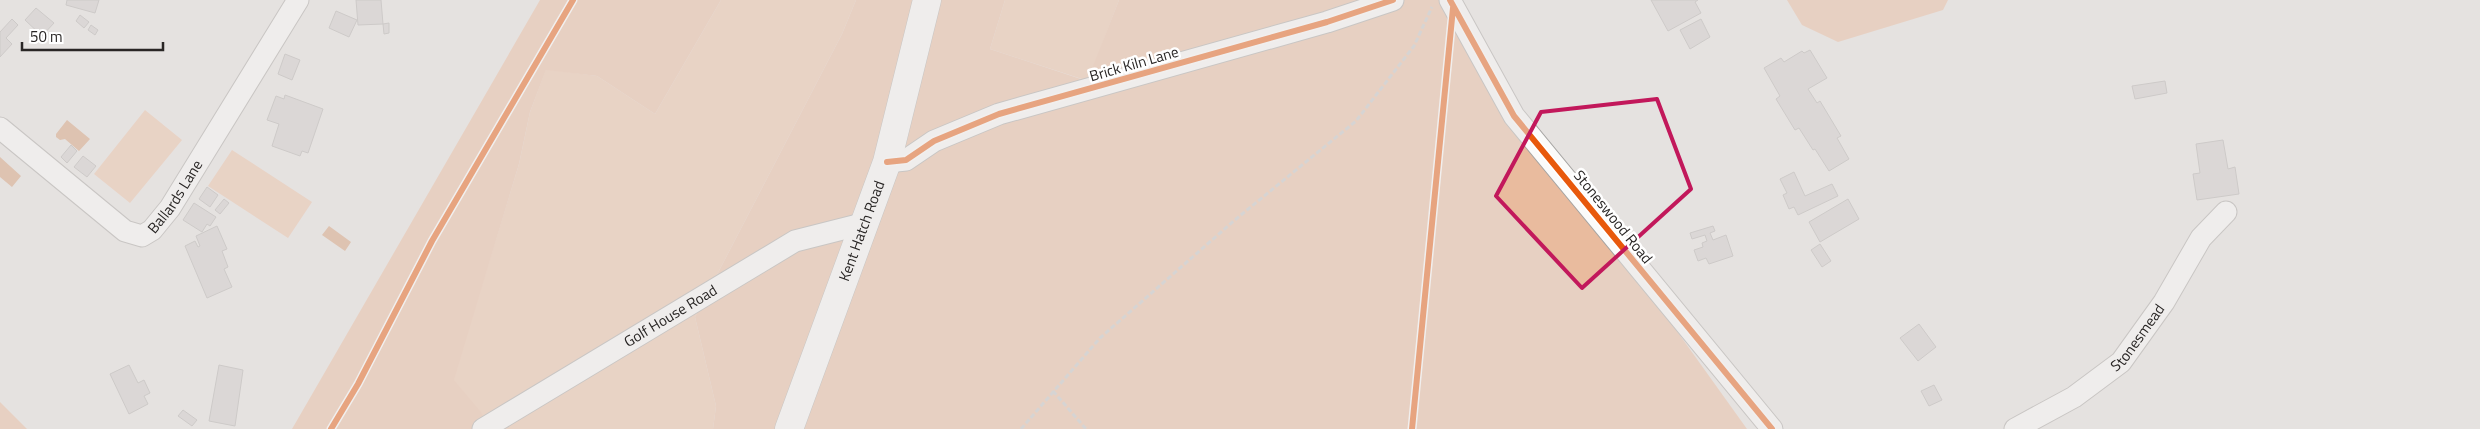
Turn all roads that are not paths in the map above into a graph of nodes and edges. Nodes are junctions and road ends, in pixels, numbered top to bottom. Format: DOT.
graph roads {
  1 [pos="298,0"];
  2 [pos="928,0"];
  3 [pos="1393,0"];
  4 [pos="1446,3"];
  5 [pos="0,128"];
  6 [pos="887,162"];
  7 [pos="2226,212"];
  8 [pos="866,223"];
  9 [pos="483,429"];
  10 [pos="789,429"];
  11 [pos="1772,429"];
  12 [pos="2015,429"];
  1 -- 5 [label="street, Ballards Lane"];
  2 -- 6 [label="main road, Kent Hatch Road"];
  3 -- 6 [label="street, Brick Kiln Lane"];
  4 -- 11 [label="street, Stoneswood Road"];
  6 -- 8 [label="main road, Kent Hatch Road"];
  7 -- 12 [label="street, Stonesmead"];
  8 -- 9 [label="street, Golf House Road"];
  8 -- 10 [label="main road, Kent Hatch Road"];
}
